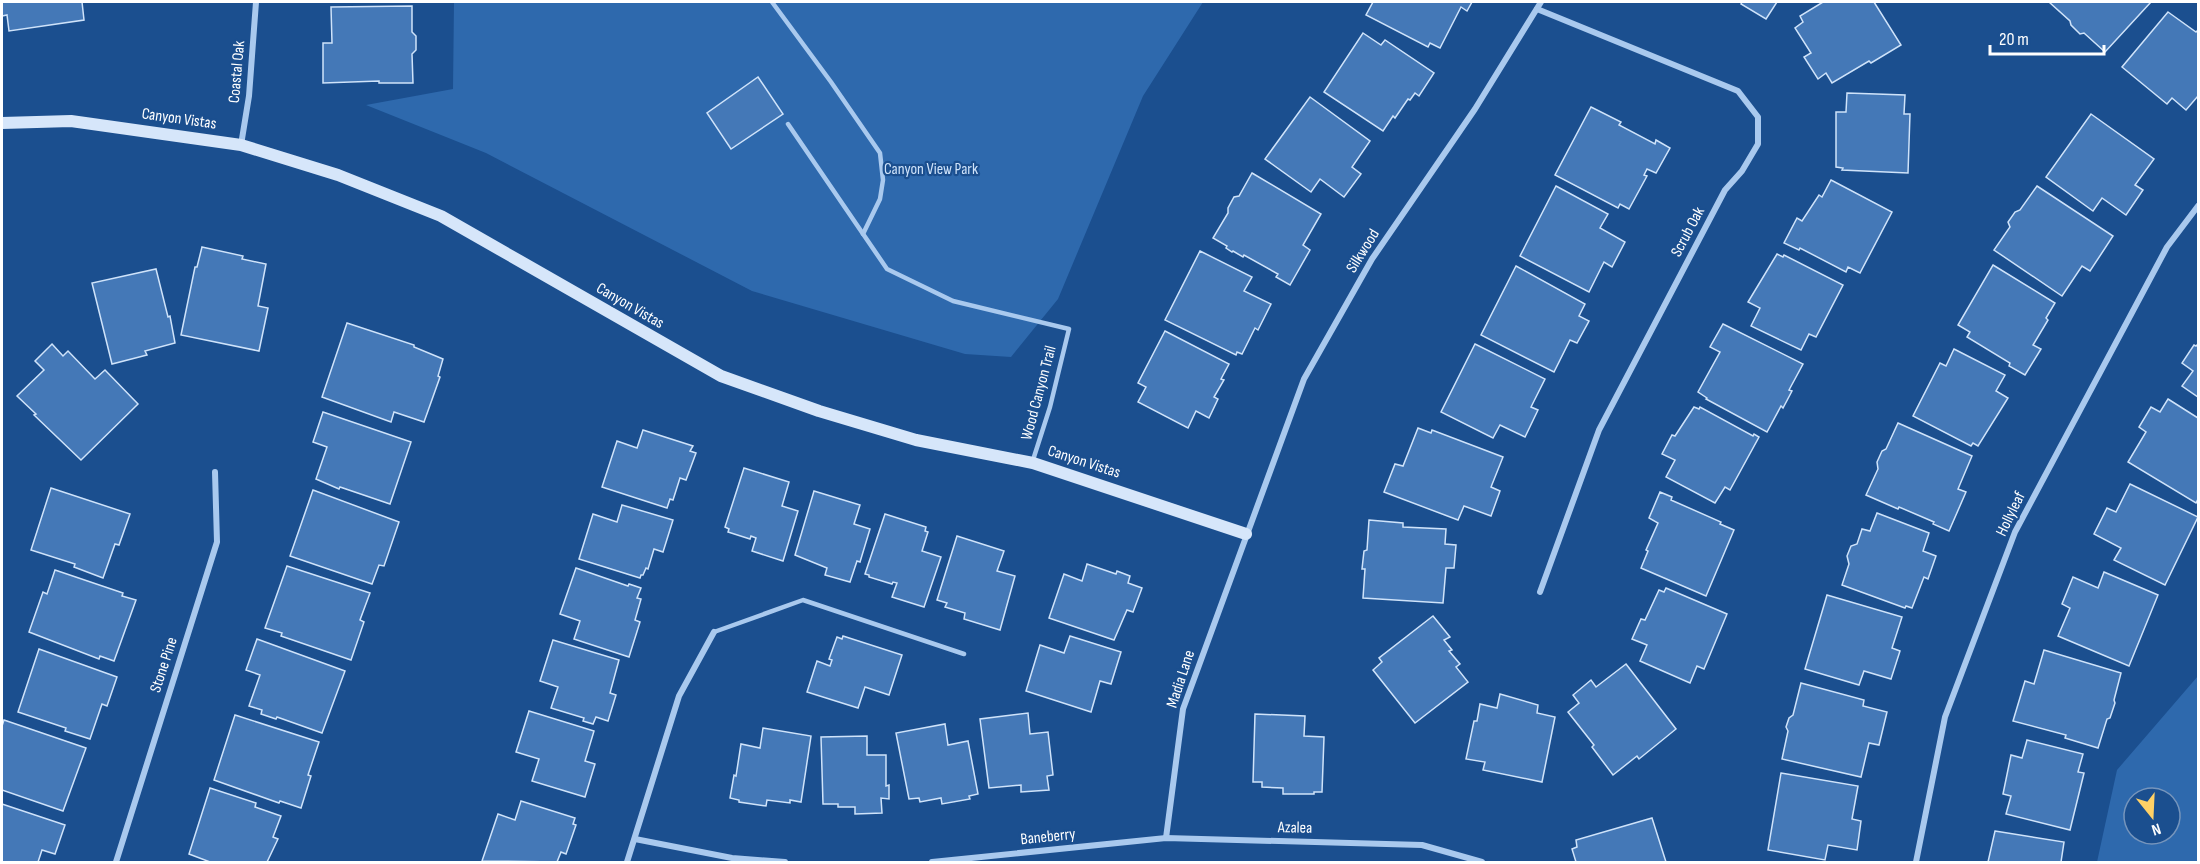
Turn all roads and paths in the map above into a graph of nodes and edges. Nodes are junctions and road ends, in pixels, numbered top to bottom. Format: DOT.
graph roads {
  1 [pos="256,2"];
  2 [pos="772,2"];
  3 [pos="1540,2"];
  4 [pos="1537,9"];
  5 [pos="2,123"];
  6 [pos="788,124"];
  7 [pos="240,145"];
  8 [pos="2199,206"];
  9 [pos="863,234"];
  10 [pos="1033,463"];
  11 [pos="215,472"];
  12 [pos="1246,534"];
  13 [pos="1540,592"];
  14 [pos="714,632"];
  15 [pos="964,654"];
  16 [pos="1166,838"];
  17 [pos="635,839"];
  18 [pos="116,862"];
  19 [pos="627,862"];
  20 [pos="785,862"];
  21 [pos="932,862"];
  22 [pos="1482,862"];
  23 [pos="1916,862"];
  1 -- 7 [label="street, Coastal Oak"];
  2 -- 9 [label="lane"];
  3 -- 4 [label="street, Silkwood"];
  4 -- 12 [label="street, Silkwood"];
  4 -- 13 [label="street, Scrub Oak"];
  5 -- 7 [label="street, Canyon Vistas"];
  6 -- 9 [label="lane"];
  7 -- 10 [label="street, Canyon Vistas"];
  8 -- 23 [label="street, Hollyleaf"];
  9 -- 10 [label="lane, Wood Canyon Trail"];
  10 -- 12 [label="street, Canyon Vistas"];
  11 -- 18 [label="street, Stone Pine"];
  12 -- 16 [label="street, Madia Lane"];
  14 -- 15 [label="lane"];
  14 -- 17 [label="street"];
  16 -- 21 [label="street, Baneberry"];
  16 -- 22 [label="street, Azalea"];
  17 -- 19 [label="street"];
  17 -- 20 [label="street"];
}
